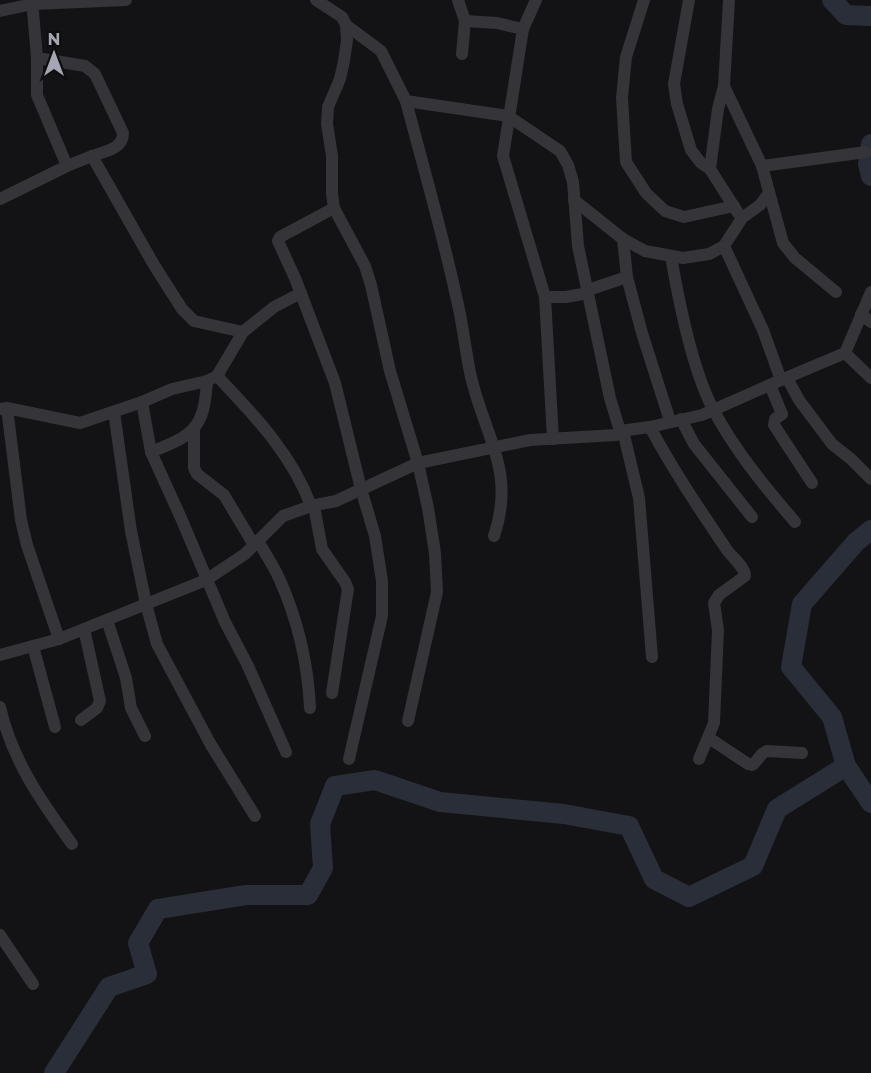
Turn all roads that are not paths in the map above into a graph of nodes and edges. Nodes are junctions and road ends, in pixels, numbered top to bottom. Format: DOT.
graph roads {
  1 [pos="126,0"];
  2 [pos="316,0"];
  3 [pos="458,0"];
  4 [pos="536,0"];
  5 [pos="644,0"];
  6 [pos="689,0"];
  7 [pos="729,0"];
  8 [pos="32,2"];
  9 [pos="0,10"];
  10 [pos="465,21"];
  11 [pos="346,25"];
  12 [pos="523,29"];
  13 [pos="462,54"];
  14 [pos="37,58"];
  15 [pos="724,86"];
  16 [pos="406,101"];
  17 [pos="508,116"];
  18 [pos="866,152"];
  19 [pos="93,156"];
  20 [pos="67,166"];
  21 [pos="762,166"];
  22 [pos="710,169"];
  23 [pos="769,193"];
  24 [pos="0,199"];
  25 [pos="574,200"];
  26 [pos="734,206"];
  27 [pos="334,208"];
  28 [pos="742,218"];
  29 [pos="623,239"];
  30 [pos="724,246"];
  31 [pos="671,256"];
  32 [pos="627,277"];
  33 [pos="588,291"];
  34 [pos="836,292"];
  35 [pos="871,292"];
  36 [pos="301,293"];
  37 [pos="545,297"];
  38 [pos="861,314"];
  39 [pos="871,322"];
  40 [pos="243,332"];
  41 [pos="845,354"];
  42 [pos="212,378"];
  43 [pos="871,378"];
  44 [pos="779,381"];
  45 [pos="142,402"];
  46 [pos="3,409"];
  47 [pos="714,410"];
  48 [pos="114,412"];
  49 [pos="676,420"];
  50 [pos="650,427"];
  51 [pos="194,430"];
  52 [pos="621,431"];
  53 [pos="553,440"];
  54 [pos="494,447"];
  55 [pos="151,452"];
  56 [pos="418,463"];
  57 [pos="871,479"];
  58 [pos="812,483"];
  59 [pos="361,489"];
  60 [pos="312,506"];
  61 [pos="752,517"];
  62 [pos="795,522"];
  63 [pos="494,536"];
  64 [pos="256,543"];
  65 [pos="206,580"];
  66 [pos="146,604"];
  67 [pos="107,620"];
  68 [pos="84,629"];
  69 [pos="59,639"];
  70 [pos="33,646"];
  71 [pos="0,655"];
  72 [pos="652,657"];
  73 [pos="332,693"];
  74 [pos="0,707"];
  75 [pos="310,708"];
  76 [pos="81,720"];
  77 [pos="408,722"];
  78 [pos="55,727"];
  79 [pos="145,736"];
  80 [pos="709,738"];
  81 [pos="286,752"];
  82 [pos="802,753"];
  83 [pos="349,759"];
  84 [pos="699,759"];
  85 [pos="255,816"];
  86 [pos="72,844"];
  87 [pos="0,935"];
  88 [pos="33,984"];
  1 -- 8 [label="street"];
  2 -- 11 [label="street"];
  3 -- 10 [label="street"];
  4 -- 12 [label="street"];
  5 -- 26 [label="street"];
  6 -- 22 [label="street"];
  7 -- 15 [label="street"];
  8 -- 9 [label="street"];
  8 -- 14 [label="street"];
  10 -- 12 [label="street"];
  10 -- 13 [label="street"];
  11 -- 16 [label="street"];
  11 -- 27 [label="street"];
  12 -- 17 [label="street"];
  14 -- 19 [label="street"];
  14 -- 20 [label="street"];
  15 -- 21 [label="street"];
  15 -- 22 [label="street"];
  16 -- 17 [label="street"];
  16 -- 54 [label="street"];
  17 -- 25 [label="street"];
  17 -- 37 [label="street"];
  18 -- 21 [label="street"];
  19 -- 20 [label="street"];
  19 -- 40 [label="street"];
  20 -- 24 [label="street"];
  21 -- 23 [label="street"];
  22 -- 26 [label="street"];
  23 -- 28 [label="street"];
  23 -- 34 [label="street"];
  25 -- 29 [label="street"];
  25 -- 33 [label="street"];
  26 -- 28 [label="street"];
  27 -- 36 [label="street"];
  27 -- 56 [label="street"];
  28 -- 30 [label="street"];
  29 -- 31 [label="street"];
  29 -- 32 [label="street"];
  30 -- 31 [label="street"];
  30 -- 44 [label="street"];
  31 -- 47 [label="street"];
  32 -- 33 [label="street"];
  32 -- 49 [label="street"];
  33 -- 37 [label="street"];
  33 -- 52 [label="street"];
  35 -- 38 [label="street"];
  36 -- 40 [label="street"];
  36 -- 59 [label="street"];
  37 -- 53 [label="street"];
  38 -- 39 [label="street"];
  38 -- 41 [label="street"];
  40 -- 42 [label="street"];
  41 -- 43 [label="street"];
  41 -- 44 [label="street"];
  42 -- 45 [label="street"];
  42 -- 51 [label="street"];
  42 -- 60 [label="street"];
  44 -- 47 [label="street"];
  44 -- 57 [label="street"];
  44 -- 58 [label="street"];
  45 -- 48 [label="street"];
  45 -- 55 [label="street"];
  46 -- 48 [label="street"];
  46 -- 69 [label="street"];
  47 -- 49 [label="street"];
  47 -- 62 [label="street"];
  48 -- 66 [label="street"];
  49 -- 50 [label="street"];
  49 -- 61 [label="street"];
  50 -- 52 [label="street"];
  50 -- 80 [label="street"];
  51 -- 55 [label="street"];
  51 -- 64 [label="street"];
  52 -- 53 [label="street"];
  52 -- 72 [label="street"];
  53 -- 54 [label="street"];
  54 -- 56 [label="street"];
  54 -- 63 [label="street"];
  55 -- 65 [label="street"];
  56 -- 59 [label="street"];
  56 -- 77 [label="street"];
  59 -- 60 [label="street"];
  59 -- 83 [label="street"];
  60 -- 64 [label="street"];
  60 -- 73 [label="street"];
  64 -- 65 [label="street"];
  64 -- 75 [label="street"];
  65 -- 66 [label="street"];
  65 -- 81 [label="street"];
  66 -- 67 [label="street"];
  66 -- 85 [label="street"];
  67 -- 68 [label="street"];
  67 -- 79 [label="street"];
  68 -- 69 [label="street"];
  68 -- 76 [label="street"];
  69 -- 70 [label="street"];
  70 -- 71 [label="street"];
  70 -- 78 [label="street"];
  74 -- 86 [label="street"];
  80 -- 82 [label="street"];
  80 -- 84 [label="street"];
  87 -- 88 [label="street"];
}
